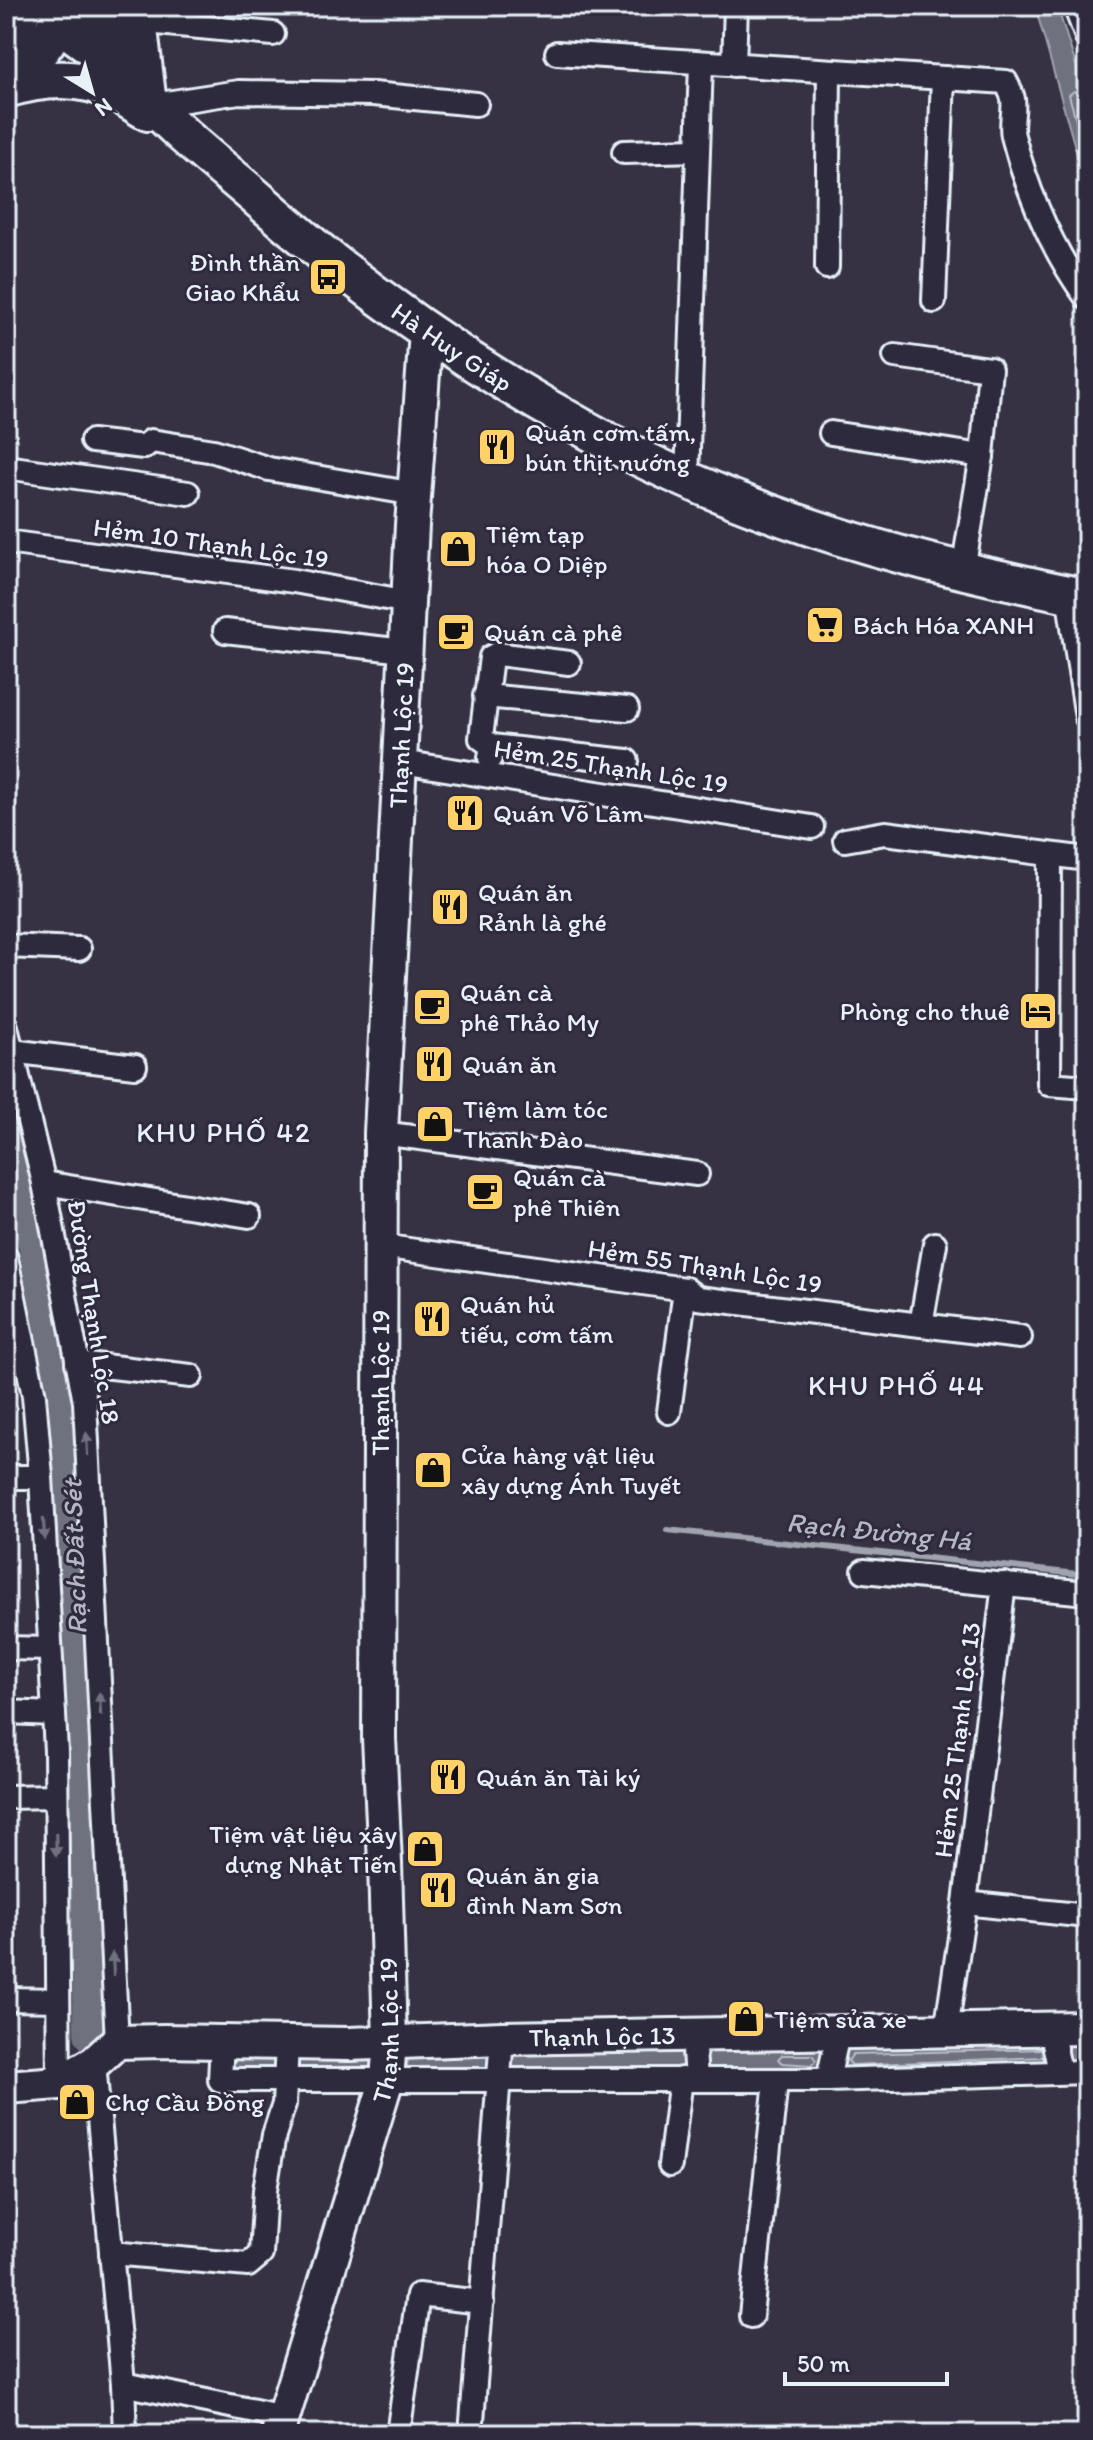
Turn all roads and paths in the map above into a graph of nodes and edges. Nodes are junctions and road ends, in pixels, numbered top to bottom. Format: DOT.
graph roads {
  1 [pos="22,6"];
  2 [pos="736,6"];
  3 [pos="65,8"];
  4 [pos="1080,10"];
  5 [pos="130,14"];
  6 [pos="273,34"];
  7 [pos="1087,37"];
  8 [pos="557,53"];
  9 [pos="6,63"];
  10 [pos="701,63"];
  11 [pos="734,65"];
  12 [pos="829,71"];
  13 [pos="943,78"];
  14 [pos="6,80"];
  15 [pos="6,89"];
  16 [pos="149,100"];
  17 [pos="476,104"];
  18 [pos="698,150"];
  19 [pos="624,152"];
  20 [pos="827,267"];
  21 [pos="1087,298"];
  22 [pos="934,301"];
  23 [pos="426,332"];
  24 [pos="895,356"];
  25 [pos="831,433"];
  26 [pos="92,441"];
  27 [pos="982,456"];
  28 [pos="6,467"];
  29 [pos="687,479"];
  30 [pos="188,493"];
  31 [pos="415,494"];
  32 [pos="6,542"];
  33 [pos="963,570"];
  34 [pos="1081,601"];
  35 [pos="408,602"];
  36 [pos="225,631"];
  37 [pos="405,651"];
  38 [pos="569,663"];
  39 [pos="485,696"];
  40 [pos="627,709"];
  41 [pos="1087,718"];
  42 [pos="492,746"];
  43 [pos="627,761"];
  44 [pos="401,762"];
  45 [pos="487,775"];
  46 [pos="812,827"];
  47 [pos="845,840"];
  48 [pos="1050,855"];
  49 [pos="1087,859"];
  50 [pos="6,946"];
  51 [pos="79,949"];
  52 [pos="6,1027"];
  53 [pos="11,1051"];
  54 [pos="135,1066"];
  55 [pos="1087,1087"];
  56 [pos="381,1133"];
  57 [pos="697,1174"];
  58 [pos="44,1183"];
  59 [pos="249,1216"];
  60 [pos="935,1244"];
  61 [pos="381,1246"];
  62 [pos="6,1258"];
  63 [pos="685,1289"];
  64 [pos="921,1325"];
  65 [pos="1020,1337"];
  66 [pos="16,1352"];
  67 [pos="77,1363"];
  68 [pos="191,1376"];
  69 [pos="669,1412"];
  70 [pos="6,1477"];
  71 [pos="41,1477"];
  72 [pos="864,1571"];
  73 [pos="1004,1584"];
  74 [pos="1087,1593"];
  75 [pos="6,1648"];
  76 [pos="50,1649"];
  77 [pos="6,1712"];
  78 [pos="54,1714"];
  79 [pos="56,1796"];
  80 [pos="6,1797"];
  81 [pos="965,1903"];
  82 [pos="1087,1916"];
  83 [pos="6,1999"];
  84 [pos="58,2000"];
  85 [pos="1087,2028"];
  86 [pos="1051,2029"];
  87 [pos="946,2031"];
  88 [pos="838,2034"];
  89 [pos="693,2035"];
  90 [pos="502,2038"];
  91 [pos="222,2042"];
  92 [pos="390,2042"];
  93 [pos="287,2045"];
  94 [pos="105,2052"];
  95 [pos="1060,2072"];
  96 [pos="1087,2072"];
  97 [pos="387,2079"];
  98 [pos="688,2079"];
  99 [pos="285,2080"];
  100 [pos="499,2080"];
  101 [pos="828,2080"];
  102 [pos="776,2081"];
  103 [pos="59,2083"];
  104 [pos="6,2087"];
  105 [pos="670,2165"];
  106 [pos="111,2253"];
  107 [pos="482,2302"];
  108 [pos="751,2316"];
  109 [pos="123,2384"];
  110 [pos="281,2426"];
  111 [pos="125,2434"];
  112 [pos="398,2434"];
  113 [pos="471,2434"];
  1 -- 9 [label="main road"];
  2 -- 11 [label="street"];
  3 -- 14 [label="main road, Hà Huy Giáp"];
  3 -- 16 [label="main road, Hà Huy Giáp"];
  4 -- 7 [label="street"];
  5 -- 6 [label="street"];
  5 -- 16 [label="highway"];
  8 -- 10 [label="street"];
  10 -- 11 [label="street"];
  10 -- 18 [label="street"];
  11 -- 12 [label="street"];
  12 -- 13 [label="street"];
  12 -- 20 [label="street"];
  13 -- 21 [label="street"];
  13 -- 22 [label="street"];
  15 -- 16 [label="main road, Hà Huy Giáp"];
  16 -- 17 [label="street"];
  16 -- 23 [label="main road, Hà Huy Giáp"];
  18 -- 19 [label="street"];
  18 -- 29 [label="street"];
  23 -- 29 [label="main road, Hà Huy Giáp"];
  23 -- 31 [label="street, Thạnh Lộc 19"];
  24 -- 27 [label="street"];
  25 -- 27 [label="street"];
  26 -- 31 [label="street"];
  27 -- 33 [label="street"];
  28 -- 30 [label="street"];
  29 -- 33 [label="main road, Hà Huy Giáp"];
  31 -- 35 [label="street, Thạnh Lộc 19"];
  32 -- 35 [label="street, Hẻm 10 Thạnh Lộc 19"];
  33 -- 34 [label="main road, Hà Huy Giáp"];
  34 -- 41 [label="street"];
  35 -- 37 [label="street, Thạnh Lộc 19"];
  36 -- 37 [label="street"];
  37 -- 44 [label="street, Thạnh Lộc 19"];
  38 -- 39 [label="street"];
  39 -- 40 [label="street"];
  39 -- 42 [label="street"];
  42 -- 43 [label="street"];
  42 -- 45 [label="street"];
  44 -- 45 [label="street, Hẻm 25 Thạnh Lộc 19"];
  44 -- 56 [label="street, Thạnh Lộc 19"];
  45 -- 46 [label="street, Hẻm 25 Thạnh Lộc 19"];
  47 -- 48 [label="street"];
  48 -- 49 [label="street"];
  48 -- 55 [label="street"];
  50 -- 51 [label="street"];
  52 -- 53 [label="street, Đường Thạnh Lộc 18"];
  53 -- 54 [label="street"];
  53 -- 58 [label="street, Đường Thạnh Lộc 18"];
  56 -- 57 [label="street"];
  56 -- 61 [label="street, Thạnh Lộc 19"];
  58 -- 59 [label="street"];
  58 -- 67 [label="street, Đường Thạnh Lộc 18"];
  60 -- 64 [label="street"];
  61 -- 63 [label="street, Hẻm 55 Thạnh Lộc 19"];
  61 -- 92 [label="street, Thạnh Lộc 19"];
  62 -- 66 [label="street"];
  63 -- 64 [label="street, Hẻm 55 Thạnh Lộc 19"];
  63 -- 69 [label="street"];
  64 -- 65 [label="street, Hẻm 55 Thạnh Lộc 19"];
  66 -- 71 [label="street"];
  67 -- 68 [label="street"];
  94 -- 67 [label="street, Đường Thạnh Lộc 18, one-way"];
  70 -- 71 [label="street"];
  71 -- 76 [label="street, one-way"];
  72 -- 73 [label="street"];
  73 -- 74 [label="street"];
  73 -- 81 [label="street, Hẻm 25 Thạnh Lộc 13"];
  75 -- 76 [label="street"];
  76 -- 78 [label="street"];
  77 -- 78 [label="street"];
  78 -- 79 [label="street"];
  79 -- 80 [label="street"];
  79 -- 84 [label="street, one-way"];
  81 -- 82 [label="street"];
  81 -- 87 [label="street, Hẻm 25 Thạnh Lộc 13"];
  83 -- 84 [label="street"];
  84 -- 103 [label="street"];
  85 -- 86 [label="street, Thạnh Lộc 13"];
  86 -- 87 [label="street, Thạnh Lộc 13"];
  86 -- 95 [label="street"];
  87 -- 88 [label="street, Thạnh Lộc 13"];
  88 -- 89 [label="street, Thạnh Lộc 13"];
  88 -- 101 [label="street"];
  89 -- 90 [label="street, Thạnh Lộc 13"];
  89 -- 98 [label="street"];
  90 -- 92 [label="street, Thạnh Lộc 13"];
  90 -- 100 [label="street"];
  91 -- 93 [label="street, Thạnh Lộc 13"];
  91 -- 94 [label="street, Thạnh Lộc 13"];
  91 -- 99 [label="street"];
  92 -- 93 [label="street, Thạnh Lộc 13"];
  92 -- 97 [label="street, Thạnh Lộc 19"];
  93 -- 99 [label="street"];
  94 -- 103 [label="street"];
  94 -- 106 [label="street, Đường Thạnh Lộc 18"];
  95 -- 96 [label="street"];
  95 -- 101 [label="street"];
  97 -- 99 [label="street"];
  97 -- 100 [label="street"];
  97 -- 110 [label="street, Thạnh Lộc 19"];
  98 -- 100 [label="street"];
  98 -- 102 [label="street"];
  98 -- 105 [label="street"];
  99 -- 106 [label="street"];
  100 -- 107 [label="street"];
  101 -- 102 [label="street"];
  102 -- 108 [label="street"];
  103 -- 104 [label="street"];
  106 -- 109 [label="street, Đường Thạnh Lộc 18"];
  107 -- 112 [label="street"];
  107 -- 113 [label="street"];
  109 -- 110 [label="street, Thạnh Lộc 19"];
  109 -- 111 [label="street, Đường Thạnh Lộc 18"];
}
